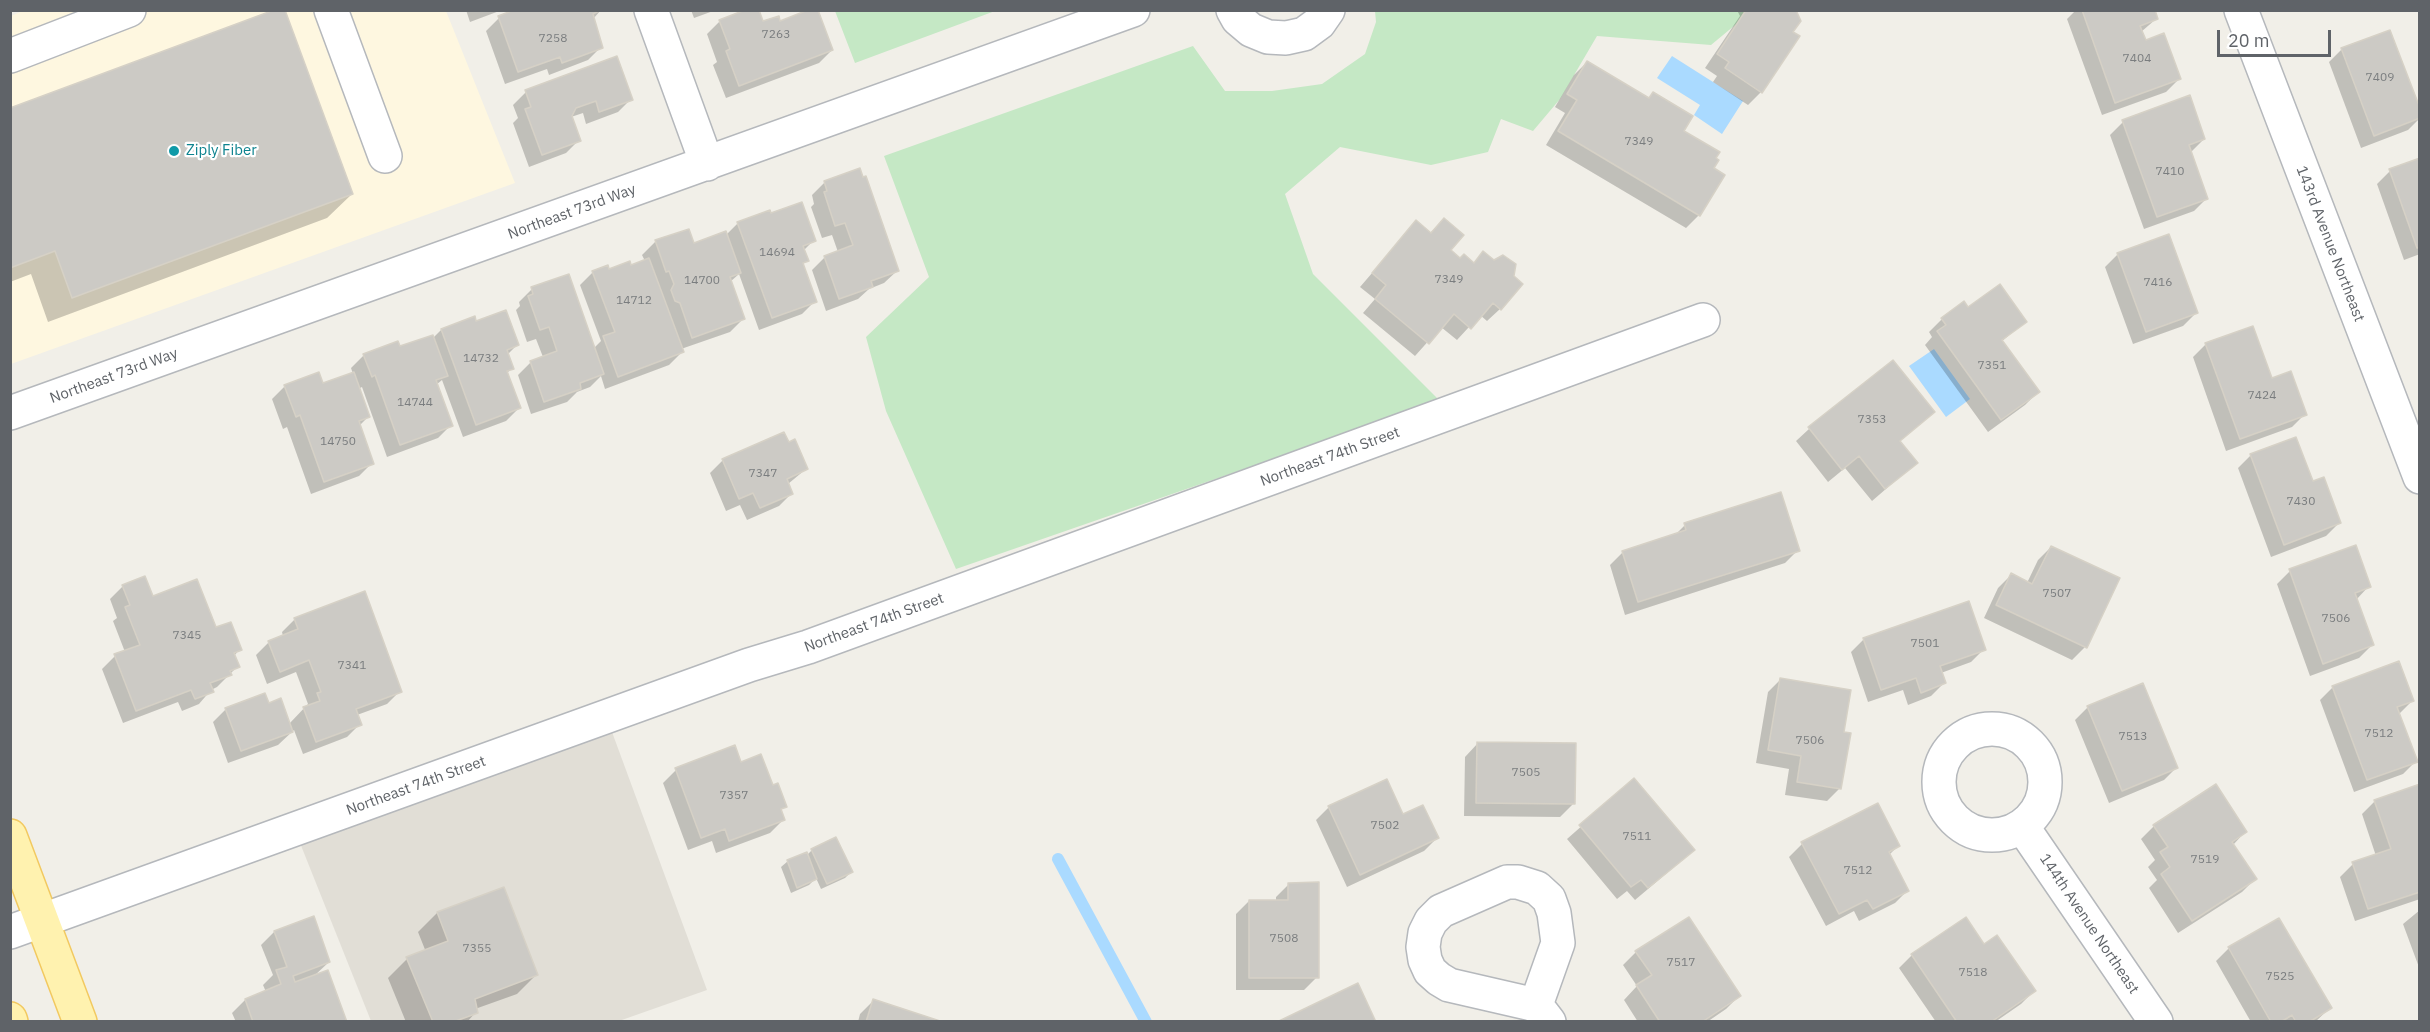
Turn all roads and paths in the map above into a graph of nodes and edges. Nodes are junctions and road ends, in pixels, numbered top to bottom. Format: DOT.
graph roads {
  1 [pos="129,10"];
  2 [pos="331,10"];
  3 [pos="651,10"];
  4 [pos="1133,10"];
  5 [pos="1233,10"];
  6 [pos="1328,10"];
  7 [pos="2241,10"];
  8 [pos="10,56"];
  9 [pos="385,156"];
  10 [pos="707,164"];
  11 [pos="1703,320"];
  12 [pos="10,413"];
  13 [pos="2420,477"];
  14 [pos="2022,826"];
  15 [pos="10,836"];
  16 [pos="42,920"];
  17 [pos="10,932"];
  18 [pos="80,1022"];
  19 [pos="2156,1022"];
  1 -- 8 [label="street"];
  2 -- 9 [label="street"];
  3 -- 10 [label="street"];
  4 -- 10 [label="street, Northeast 73rd Way"];
  5 -- 6 [label="street"];
  7 -- 13 [label="street, 143rd Avenue Northeast"];
  10 -- 12 [label="street, Northeast 73rd Way"];
  11 -- 16 [label="street, Northeast 74th Street"];
  14 -- 19 [label="street, 144th Avenue Northeast"];
  15 -- 16 [label="main road"];
  16 -- 17 [label="street, Northeast 74th Street"];
  16 -- 18 [label="main road"];
}
